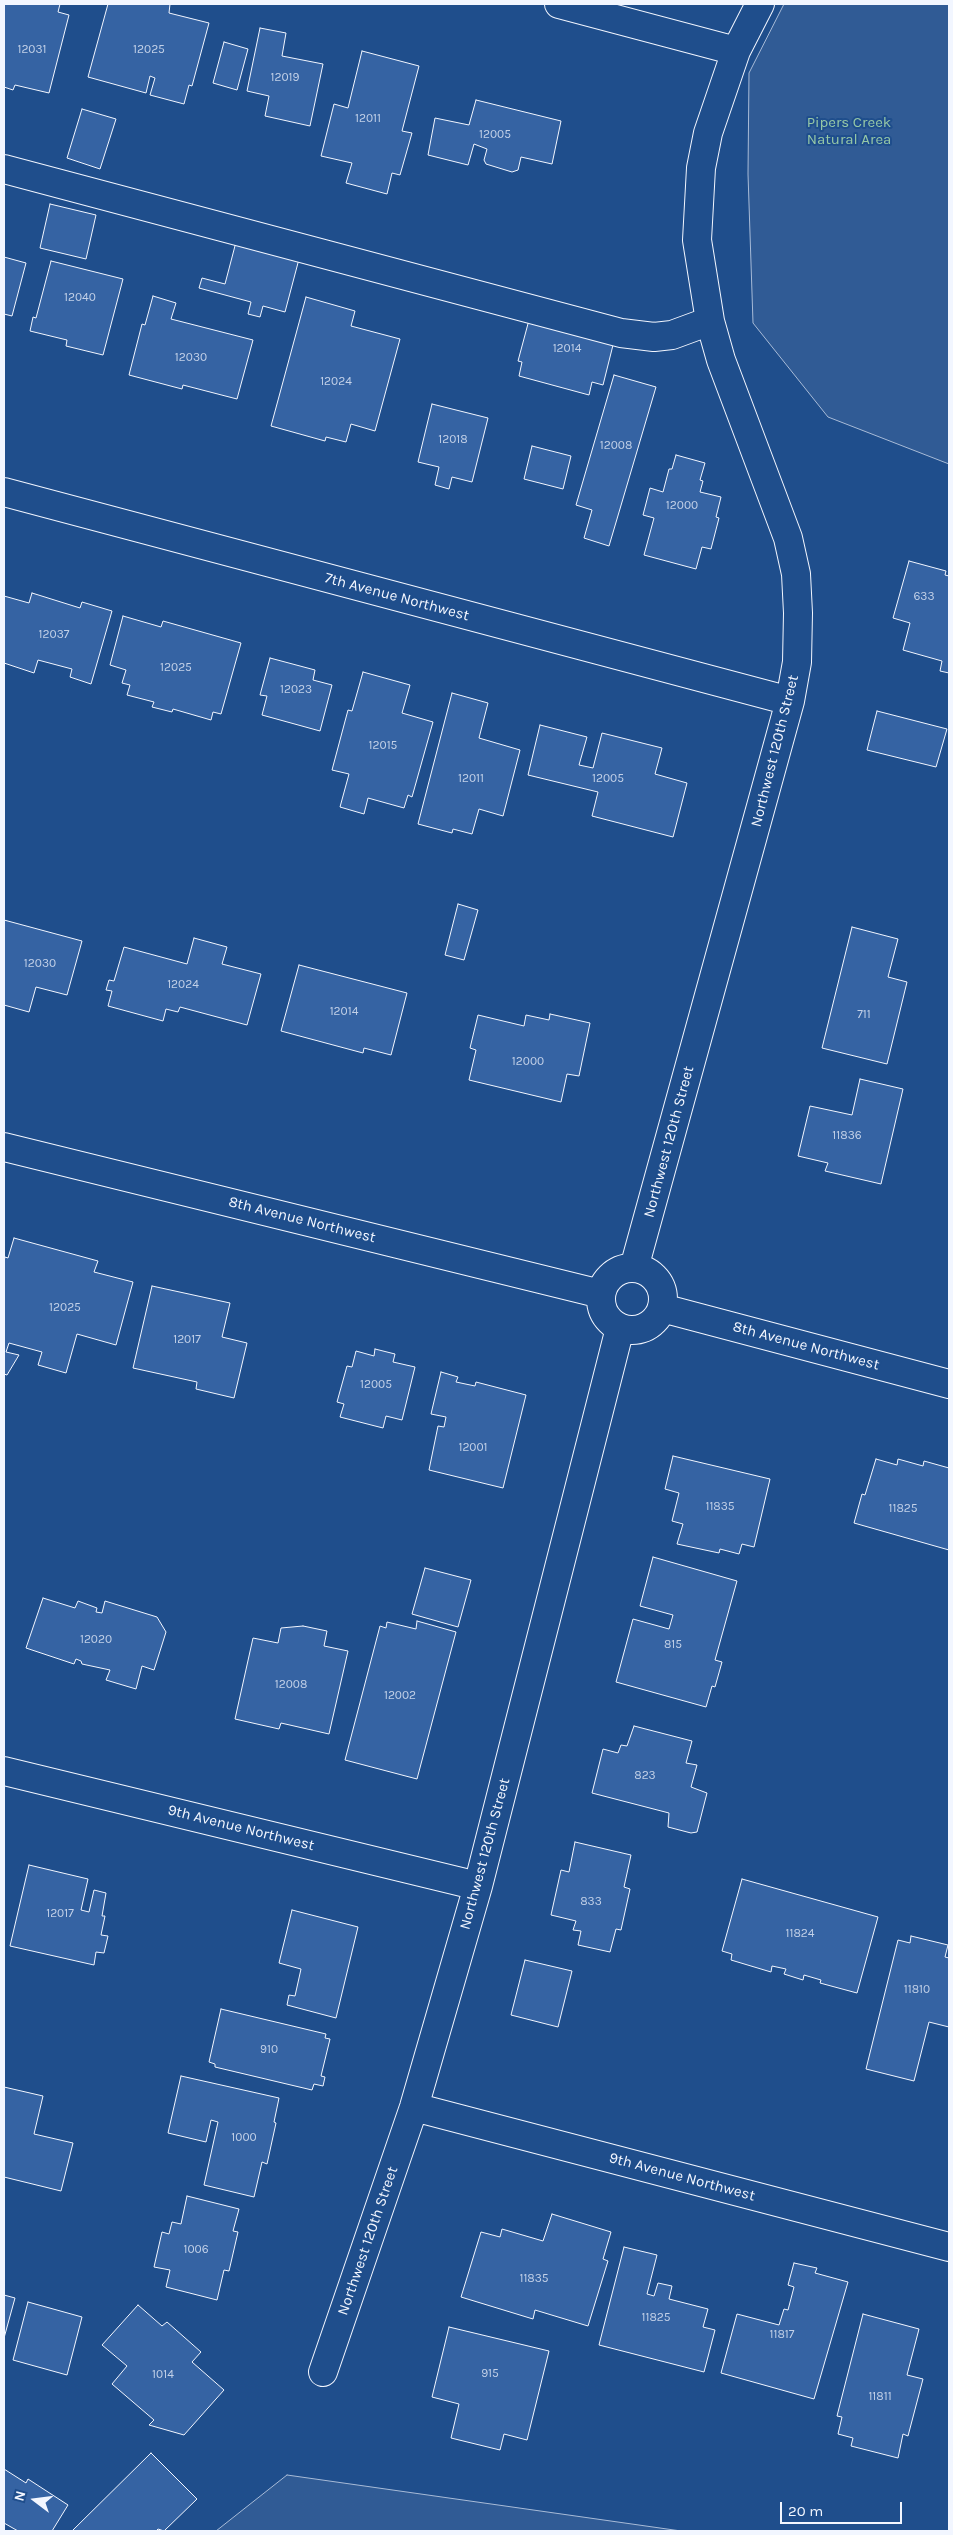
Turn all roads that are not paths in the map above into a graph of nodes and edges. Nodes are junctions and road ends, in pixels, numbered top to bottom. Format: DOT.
graph roads {
  1 [pos="559,4"];
  2 [pos="760,4"];
  3 [pos="736,51"];
  4 [pos="4,169"];
  5 [pos="710,321"];
  6 [pos="4,492"];
  7 [pos="790,701"];
  8 [pos="4,1147"];
  9 [pos="634,1268"];
  10 [pos="601,1294"];
  11 [pos="662,1308"];
  12 [pos="620,1328"];
  13 [pos="949,1384"];
  14 [pos="4,1771"];
  15 [pos="478,1886"];
  16 [pos="414,2107"];
  17 [pos="949,2248"];
  18 [pos="323,2372"];
  1 -- 3 [label="street"];
  2 -- 3 [label="street, Northwest 120th Street"];
  3 -- 5 [label="street, Northwest 120th Street"];
  4 -- 5 [label="street"];
  5 -- 7 [label="street, Northwest 120th Street"];
  6 -- 7 [label="street, 7th Avenue Northwest"];
  7 -- 9 [label="street, Northwest 120th Street"];
  8 -- 10 [label="street, 8th Avenue Northwest"];
  9 -- 10 [label="street"];
  9 -- 11 [label="street"];
  10 -- 12 [label="street"];
  11 -- 12 [label="street"];
  11 -- 13 [label="street, 8th Avenue Northwest"];
  12 -- 15 [label="street, Northwest 120th Street"];
  14 -- 15 [label="street, 9th Avenue Northwest"];
  15 -- 16 [label="street, Northwest 120th Street"];
  16 -- 17 [label="street, 9th Avenue Northwest"];
  16 -- 18 [label="street, Northwest 120th Street"];
}
